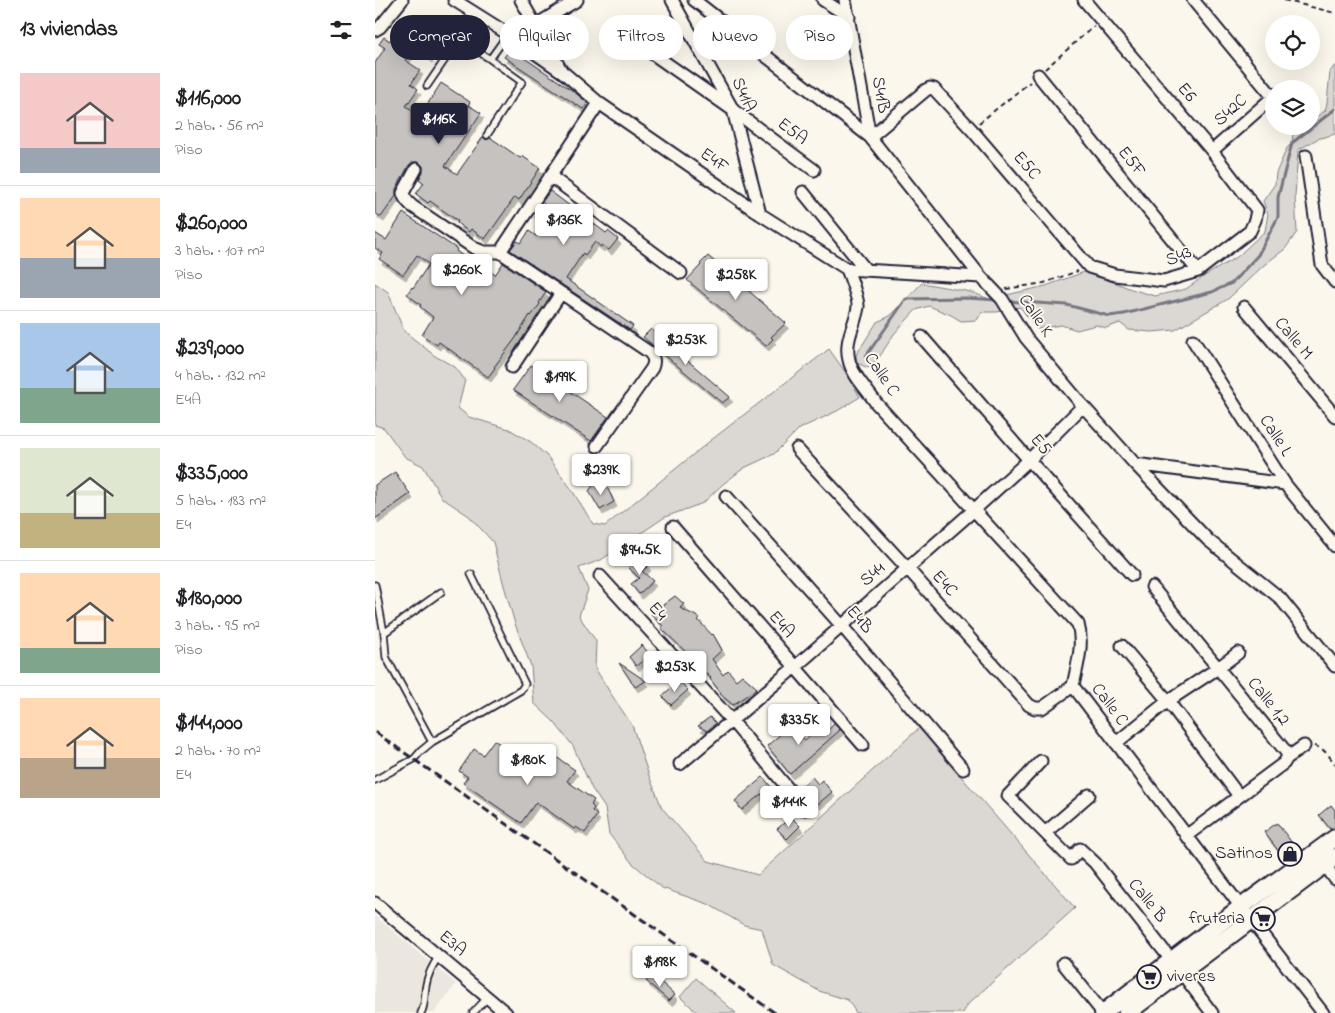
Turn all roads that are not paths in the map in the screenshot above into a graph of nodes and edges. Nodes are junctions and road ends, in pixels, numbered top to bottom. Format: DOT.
graph roads {
  1 [pos="402,0"];
  2 [pos="454,0"];
  3 [pos="521,0"];
  4 [pos="577,0"];
  5 [pos="672,0"];
  6 [pos="694,0"];
  7 [pos="823,0"];
  8 [pos="845,0"];
  9 [pos="1084,0"];
  10 [pos="1193,0"];
  11 [pos="530,15"];
  12 [pos="551,15"];
  13 [pos="846,15"];
  14 [pos="849,15"];
  15 [pos="500,29"];
  16 [pos="375,30"];
  17 [pos="853,40"];
  18 [pos="500,45"];
  19 [pos="490,58"];
  20 [pos="445,60"];
  21 [pos="490,60"];
  22 [pos="545,60"];
  23 [pos="556,60"];
  24 [pos="662,60"];
  25 [pos="563,73"];
  26 [pos="1038,75"];
  27 [pos="427,86"];
  28 [pos="1265,86"];
  29 [pos="599,103"];
  30 [pos="1265,103"];
  31 [pos="733,110"];
  32 [pos="487,135"];
  33 [pos="870,137"];
  34 [pos="1212,151"];
  35 [pos="1306,156"];
  36 [pos="416,169"];
  37 [pos="814,170"];
  38 [pos="550,176"];
  39 [pos="803,192"];
  40 [pos="1257,210"];
  41 [pos="761,214"];
  42 [pos="500,252"];
  43 [pos="1089,267"];
  44 [pos="847,269"];
  45 [pos="867,270"];
  46 [pos="1198,271"];
  47 [pos="681,273"];
  48 [pos="981,277"];
  49 [pos="1335,282"];
  50 [pos="561,293"];
  51 [pos="1244,307"];
  52 [pos="922,337"];
  53 [pos="1193,340"];
  54 [pos="512,367"];
  55 [pos="1083,406"];
  56 [pos="1335,416"];
  57 [pos="597,446"];
  58 [pos="797,449"];
  59 [pos="1029,460"];
  60 [pos="1135,464"];
  61 [pos="1285,484"];
  62 [pos="726,496"];
  63 [pos="973,510"];
  64 [pos="673,527"];
  65 [pos="1335,546"];
  66 [pos="907,568"];
  67 [pos="471,574"];
  68 [pos="1132,575"];
  69 [pos="600,576"];
  70 [pos="375,585"];
  71 [pos="1152,587"];
  72 [pos="441,592"];
  73 [pos="842,626"];
  74 [pos="384,633"];
  75 [pos="1123,646"];
  76 [pos="1238,652"];
  77 [pos="1335,666"];
  78 [pos="795,667"];
  79 [pos="1218,668"];
  80 [pos="1073,686"];
  81 [pos="1169,701"];
  82 [pos="732,721"];
  83 [pos="432,742"];
  84 [pos="1116,743"];
  85 [pos="863,745"];
  86 [pos="1304,746"];
  87 [pos="1287,758"];
  88 [pos="1041,761"];
  89 [pos="680,764"];
  90 [pos="963,770"];
  91 [pos="375,780"];
  92 [pos="1089,796"];
  93 [pos="1239,796"];
  94 [pos="805,809"];
  95 [pos="1045,833"];
  96 [pos="1187,836"];
  97 [pos="1335,838"];
  98 [pos="1330,861"];
  99 [pos="1335,879"];
  100 [pos="375,902"];
  101 [pos="1241,907"];
  102 [pos="1251,920"];
  103 [pos="439,956"];
  104 [pos="1063,963"];
  105 [pos="1177,966"];
  106 [pos="488,997"];
  107 [pos="421,1013"];
  108 [pos="473,1013"];
  109 [pos="506,1013"];
  110 [pos="1103,1013"];
  111 [pos="1127,1013"];
  112 [pos="1212,1013"];
  113 [pos="1323,1013"];
  1 -- 16 [label="street"];
  2 -- 15 [label="street, E4F"];
  3 -- 11 [label="street"];
  4 -- 12 [label="street"];
  5 -- 31 [label="street, S41A"];
  6 -- 33 [label="street, Calle K"];
  7 -- 13 [label="street"];
  8 -- 14 [label="street, S41B"];
  9 -- 34 [label="street, E6"];
  10 -- 28 [label="street"];
  17 -- 33 [label="street, S41B"];
  18 -- 19 [label="lane"];
  20 -- 27 [label="lane"];
  21 -- 32 [label="lane"];
  22 -- 25 [label="street, E4F"];
  23 -- 25 [label="street"];
  24 -- 31 [label="street, E5A"];
  25 -- 29 [label="street, E4F"];
  26 -- 46 [label="street, E5F"];
  29 -- 38 [label="street"];
  29 -- 41 [label="street, E4F"];
  30 -- 34 [label="street, S42C"];
  31 -- 37 [label="street, E5A"];
  31 -- 41 [label="street, S41A"];
  33 -- 43 [label="street, E5C"];
  33 -- 48 [label="street, Calle K"];
  34 -- 40 [label="street, E6"];
  35 -- 49 [label="street"];
  36 -- 42 [label="street"];
  38 -- 42 [label="street"];
  38 -- 47 [label="street"];
  39 -- 45 [label="street"];
  40 -- 46 [label="street, S43"];
  41 -- 44 [label="street, E4F"];
  42 -- 50 [label="street"];
  43 -- 46 [label="street, S43"];
  44 -- 45 [label="street, E4F"];
  44 -- 63 [label="street, Calle C"];
  45 -- 48 [label="street, E4F"];
  48 -- 55 [label="street, Calle K"];
  50 -- 54 [label="street"];
  50 -- 57 [label="street"];
  51 -- 56 [label="street, Calle M"];
  52 -- 59 [label="street, E5"];
  53 -- 61 [label="street, Calle L"];
  55 -- 59 [label="street, S44"];
  55 -- 60 [label="street, Calle K"];
  58 -- 66 [label="street, E4C"];
  59 -- 63 [label="street, S44"];
  59 -- 68 [label="street, E5"];
  60 -- 61 [label="street"];
  60 -- 77 [label="street, Calle K"];
  61 -- 65 [label="street, Calle L"];
  62 -- 73 [label="street, E4B"];
  63 -- 66 [label="street, S44"];
  63 -- 80 [label="street, Calle C"];
  64 -- 78 [label="street, E4A"];
  66 -- 73 [label="street, S44"];
  66 -- 80 [label="street, E4C"];
  67 -- 83 [label="lane"];
  69 -- 82 [label="street, E4"];
  70 -- 74 [label="lane"];
  71 -- 79 [label="street, Calle 1,2"];
  72 -- 74 [label="lane"];
  73 -- 78 [label="street, S44"];
  73 -- 90 [label="street, E4B"];
  74 -- 83 [label="lane"];
  75 -- 81 [label="street"];
  76 -- 79 [label="street"];
  78 -- 82 [label="street, S44"];
  78 -- 85 [label="street, E4A"];
  79 -- 81 [label="street"];
  79 -- 87 [label="street, Calle 1,2"];
  80 -- 84 [label="street, Calle C"];
  81 -- 84 [label="street"];
  81 -- 93 [label="street"];
  82 -- 89 [label="street, S44"];
  82 -- 94 [label="street, E4"];
  83 -- 91 [label="lane"];
  84 -- 96 [label="street, Calle C"];
  86 -- 87 [label="street"];
  87 -- 93 [label="street"];
  88 -- 95 [label="street"];
  92 -- 95 [label="street"];
  93 -- 96 [label="street"];
  95 -- 105 [label="street, Calle B"];
  96 -- 101 [label="street, Calle C"];
  97 -- 101 [label="street"];
  98 -- 99 [label="street"];
  98 -- 102 [label="street"];
  100 -- 103 [label="street, E3A"];
  101 -- 102 [label="street, Calle C"];
  101 -- 105 [label="street"];
  102 -- 105 [label="street"];
  102 -- 113 [label="street, Calle C"];
  103 -- 106 [label="street, E3A"];
  103 -- 107 [label="lane"];
  104 -- 110 [label="street"];
  105 -- 110 [label="street"];
  105 -- 111 [label="street"];
  105 -- 112 [label="street, Calle B"];
  106 -- 108 [label="lane"];
  106 -- 109 [label="street, E3A"];
}
